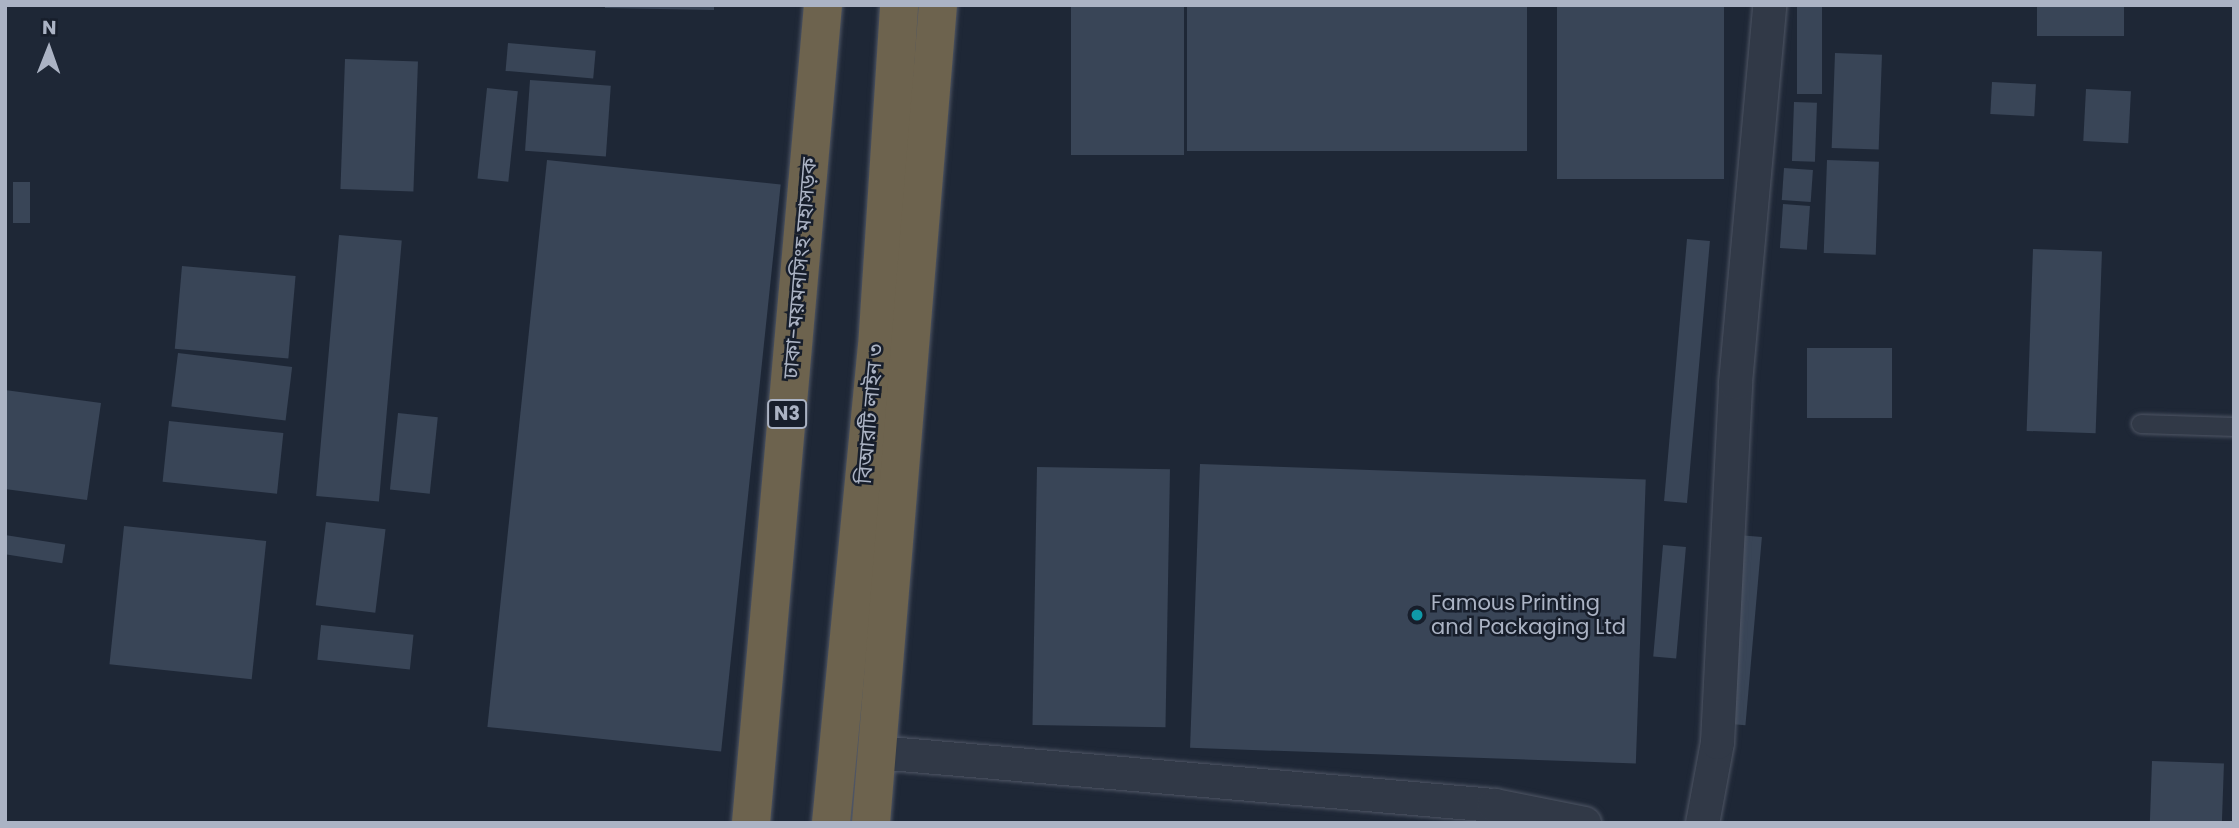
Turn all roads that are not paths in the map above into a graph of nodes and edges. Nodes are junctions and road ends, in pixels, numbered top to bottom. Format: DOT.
graph roads {
  1 [pos="823,5"];
  2 [pos="899,5"];
  3 [pos="938,5"];
  4 [pos="1769,5"];
  5 [pos="2141,424"];
  6 [pos="2234,427"];
  7 [pos="877,752"];
  8 [pos="751,823"];
  9 [pos="831,823"];
  10 [pos="871,823"];
  11 [pos="1584,823"];
  12 [pos="1702,823"];
  1 -- 8 [label="highway, ঢাকা-ময়মনসিংহ মহাসড়ক / N3"];
  2 -- 9 [label="highway, বিআরটি লাইন ৩"];
  3 -- 7 [label="highway"];
  4 -- 12 [label="street"];
  5 -- 6 [label="lane"];
  7 -- 10 [label="highway"];
  7 -- 11 [label="street"];
}
